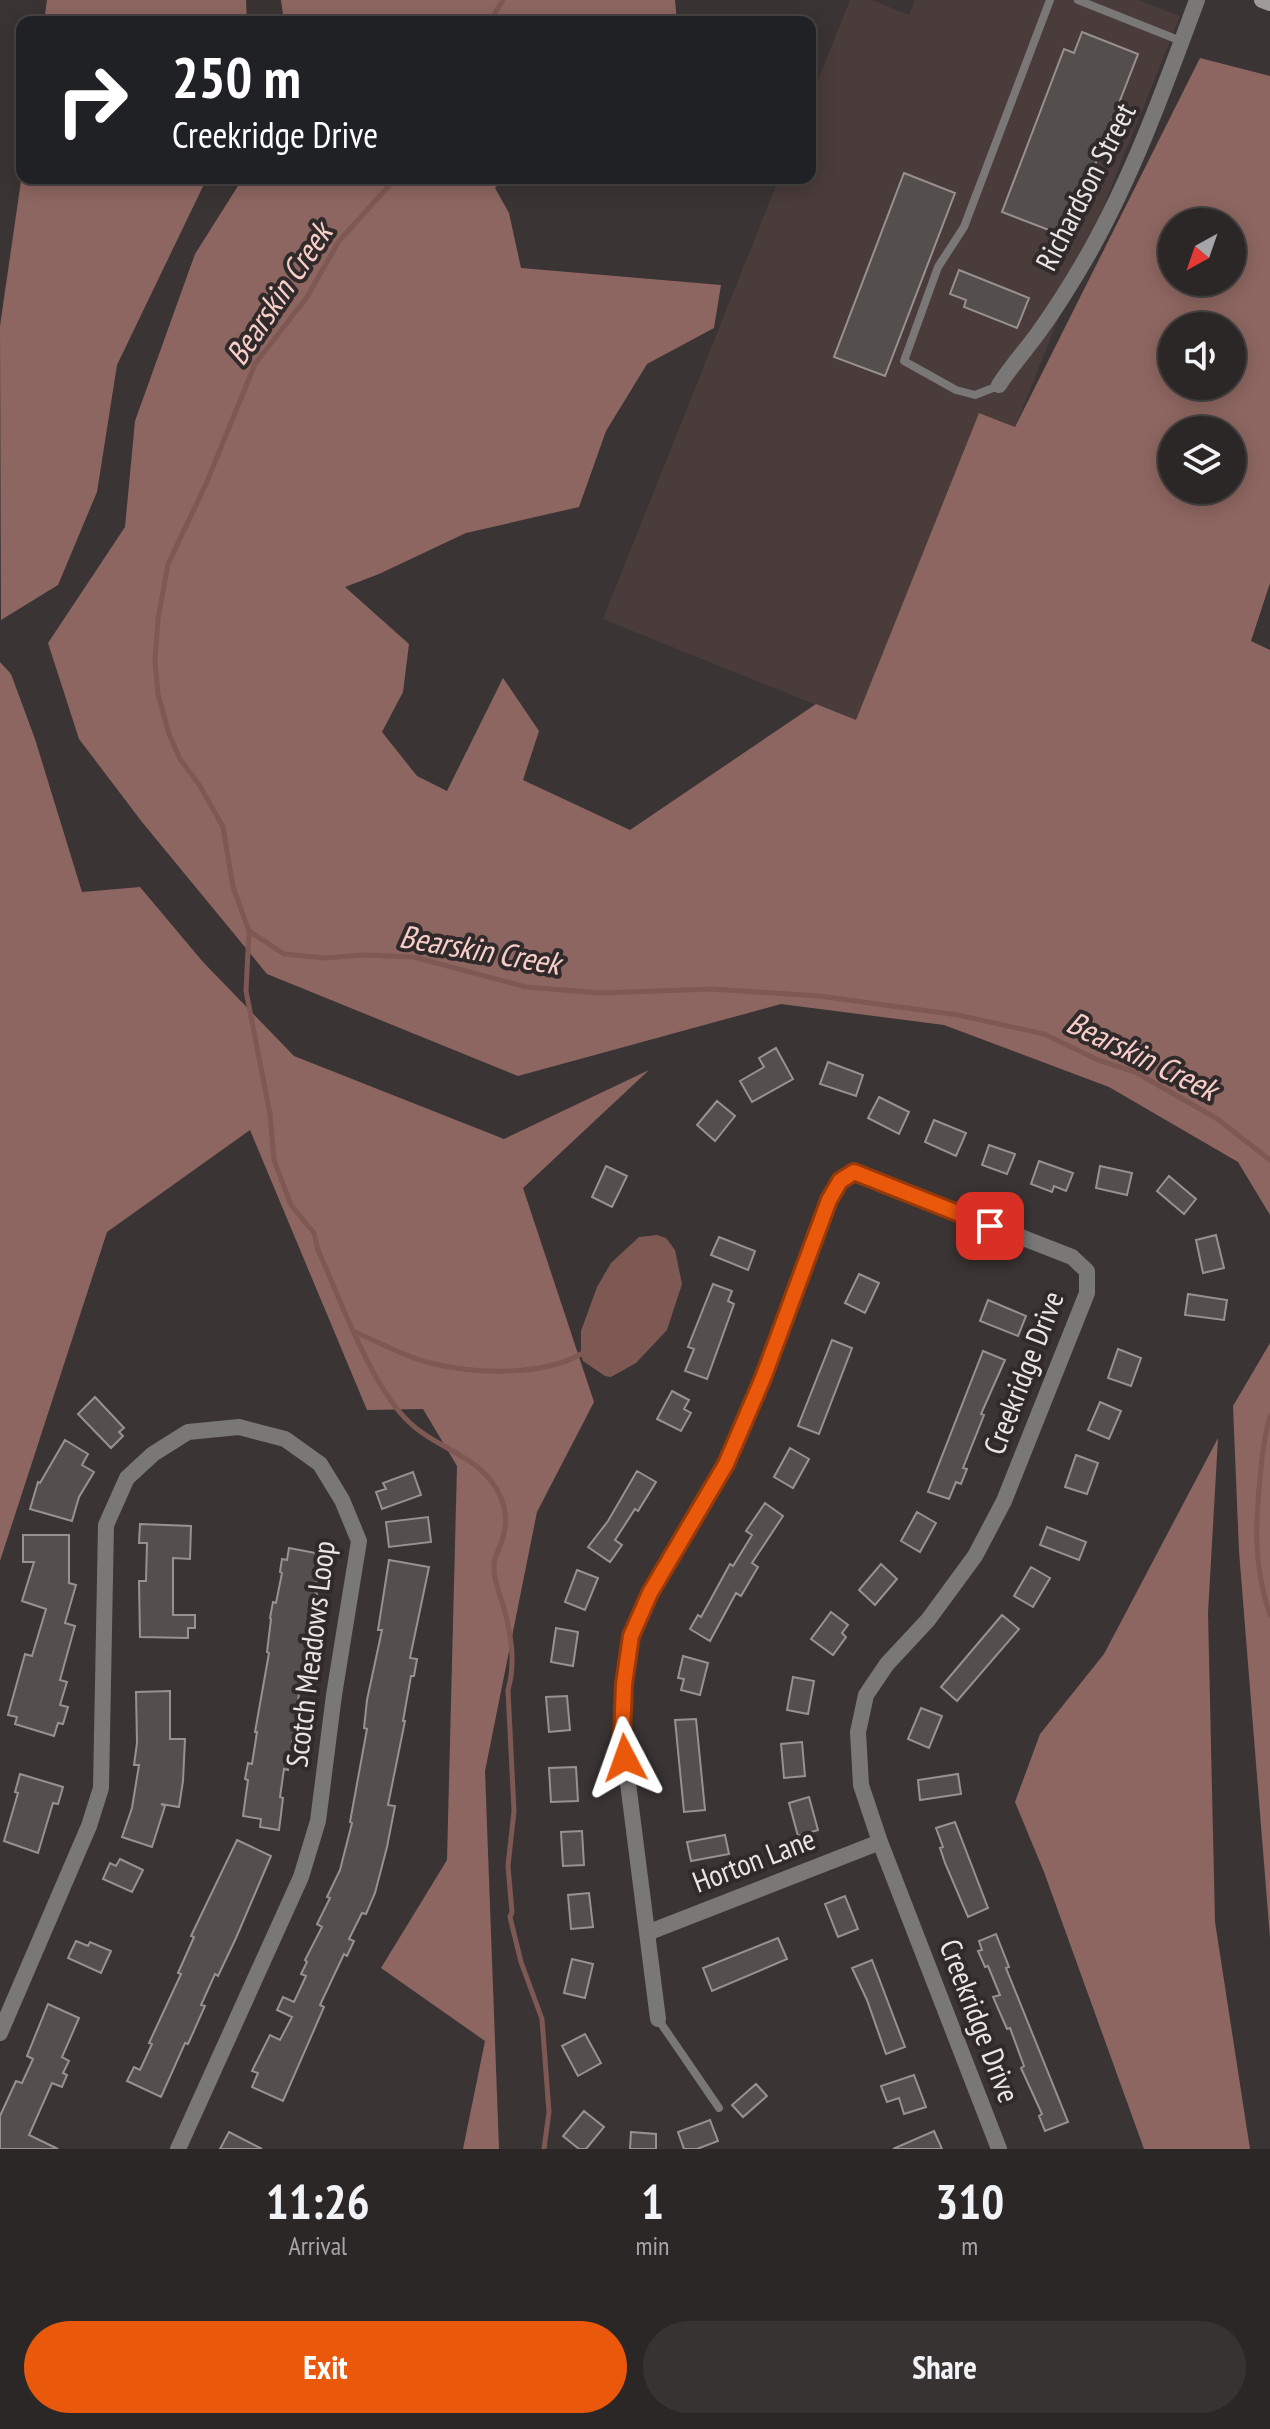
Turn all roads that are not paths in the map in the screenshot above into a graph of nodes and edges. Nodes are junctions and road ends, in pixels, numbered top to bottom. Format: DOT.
graph roads {
  1 [pos="1050,0"];
  2 [pos="1078,0"];
  3 [pos="1197,0"];
  4 [pos="1262,0"];
  5 [pos="1270,3"];
  6 [pos="1182,41"];
  7 [pos="999,385"];
  8 [pos="880,1842"];
  9 [pos="647,1933"];
  10 [pos="658,2019"];
  11 [pos="0,2033"];
  12 [pos="719,2108"];
  13 [pos="178,2149"];
  14 [pos="999,2149"];
  1 -- 7 [label="lane"];
  2 -- 6 [label="lane"];
  3 -- 6 [label="street, Richardson Street"];
  4 -- 5 [label="street"];
  6 -- 7 [label="street, Richardson Street"];
  8 -- 9 [label="street, Horton Lane"];
  8 -- 9 [label="street, Creekridge Drive"];
  8 -- 14 [label="street, Creekridge Drive"];
  9 -- 10 [label="street, Creekridge Drive"];
  10 -- 12 [label="lane"];
  11 -- 13 [label="street, Scotch Meadows Loop"];
}
